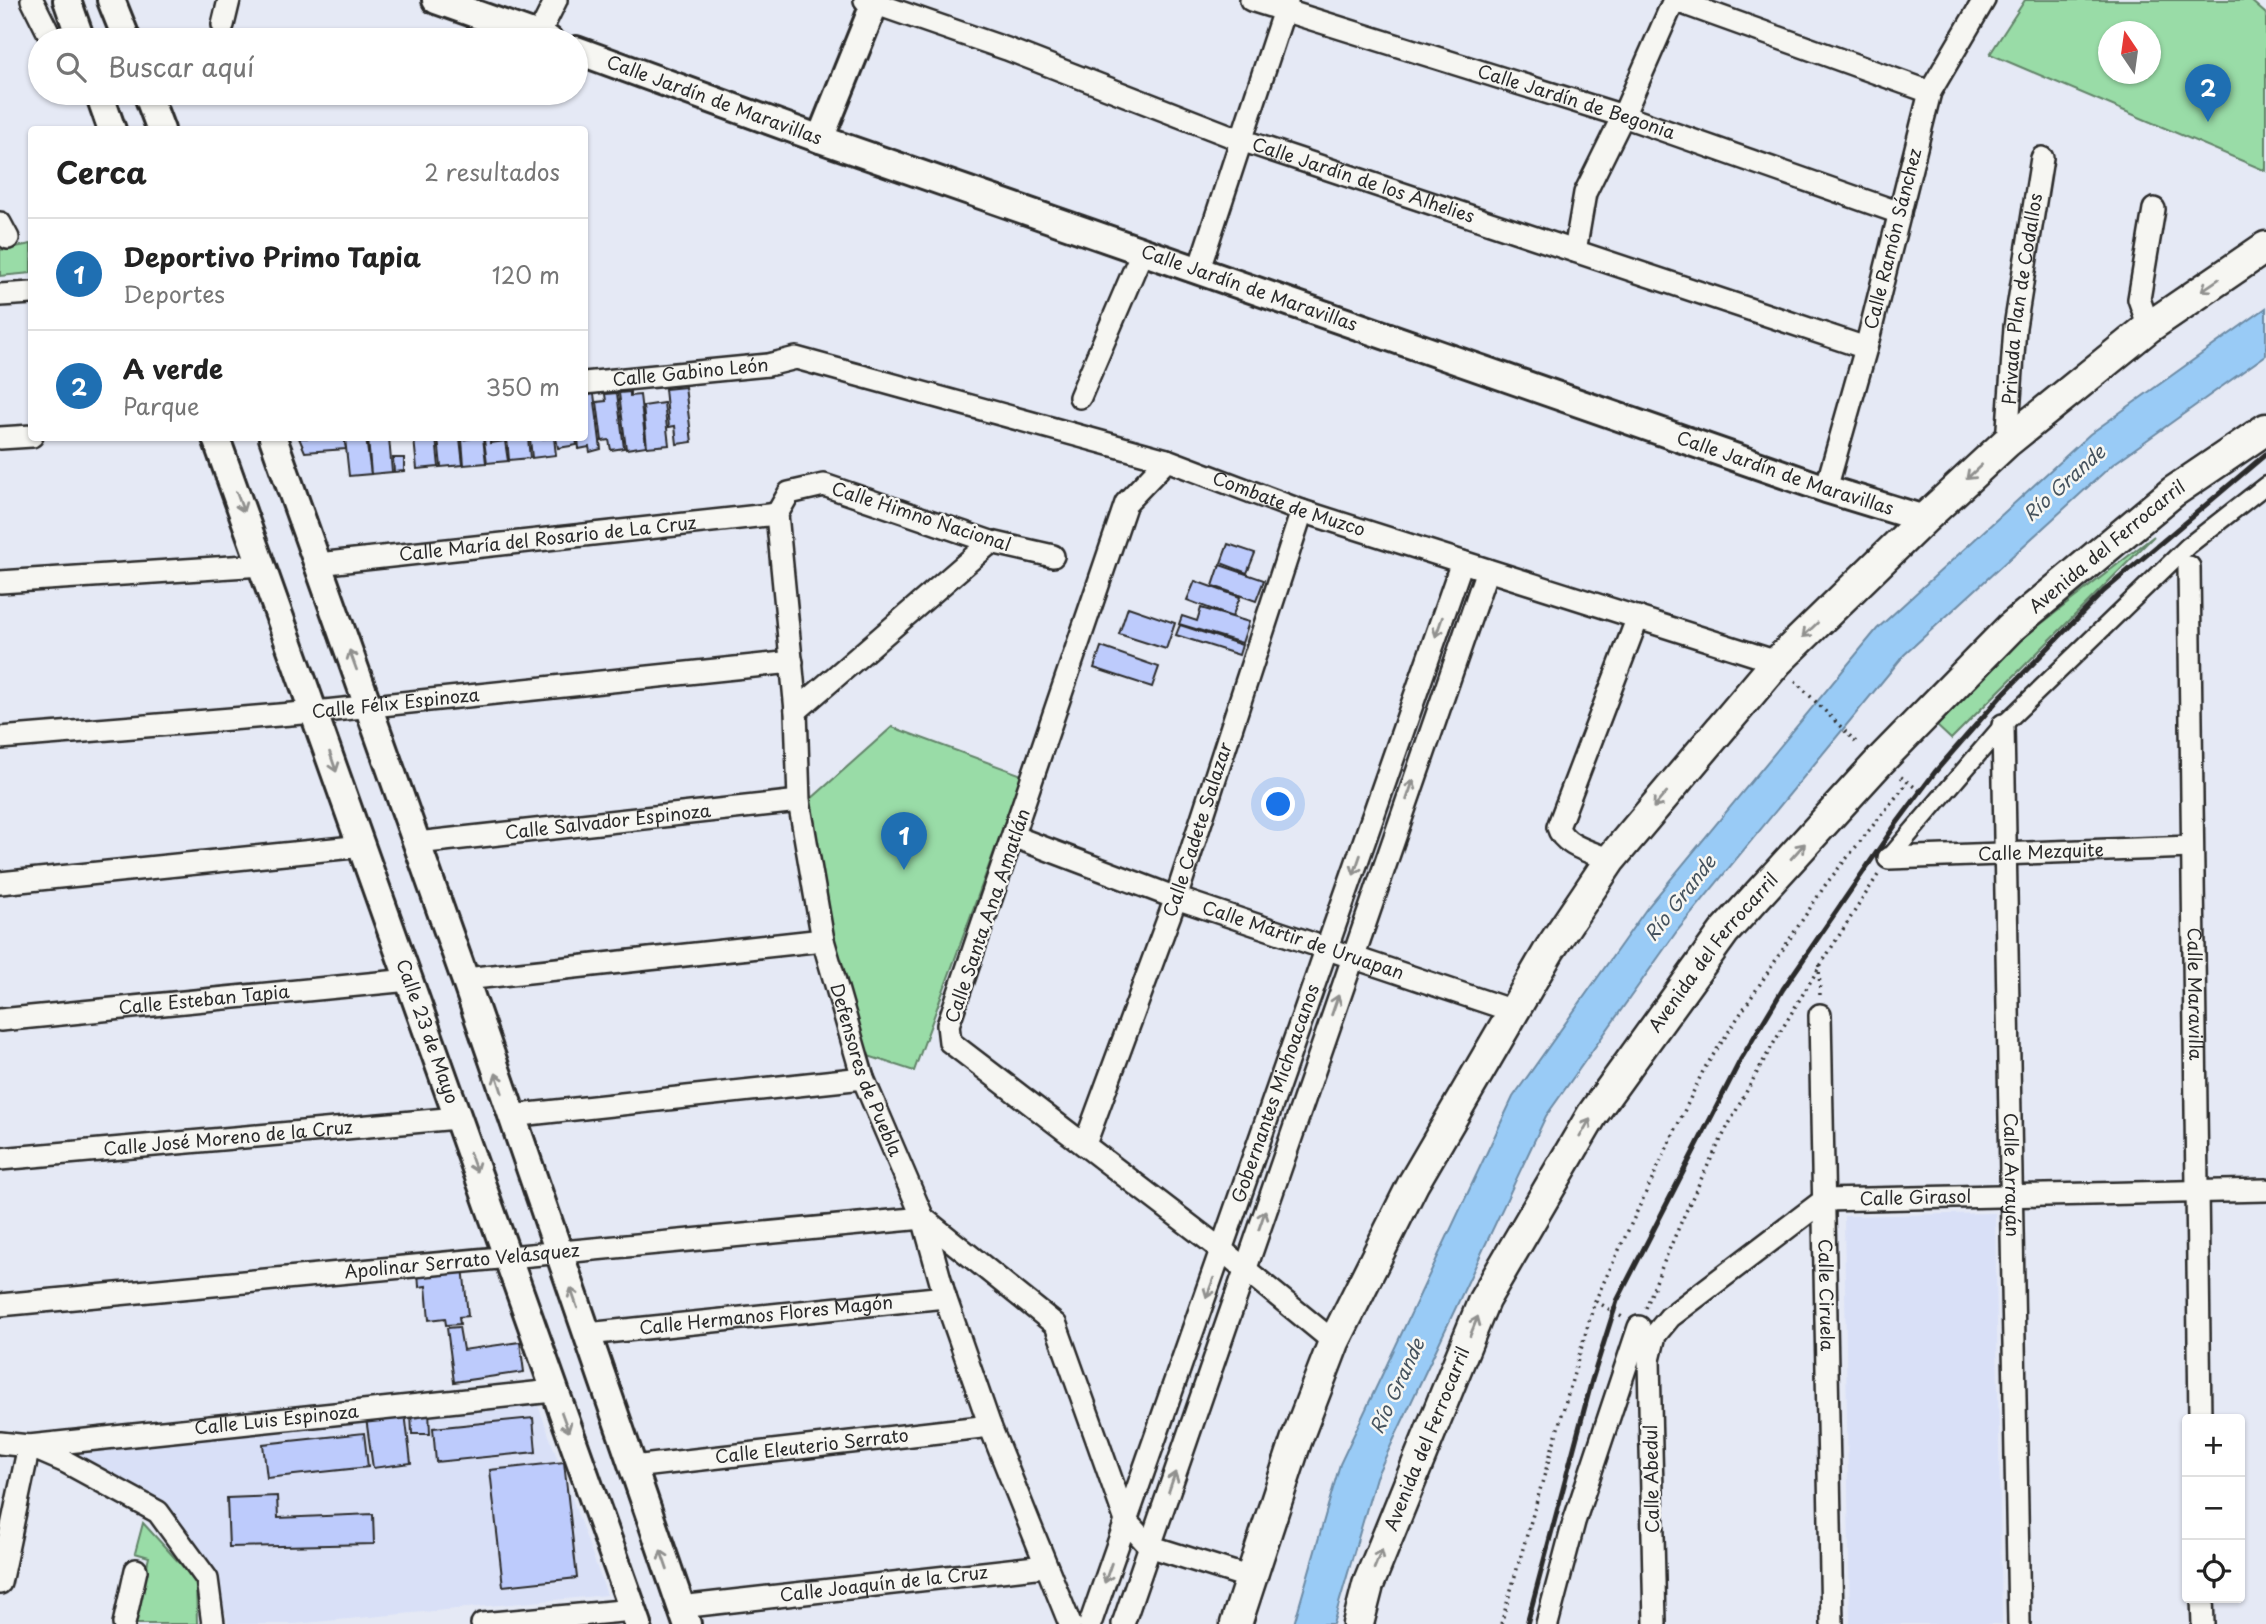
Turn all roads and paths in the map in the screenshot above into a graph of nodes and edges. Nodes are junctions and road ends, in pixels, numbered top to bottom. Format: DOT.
graph roads {
  1 [pos="32,0"];
  2 [pos="67,0"];
  3 [pos="111,0"];
  4 [pos="229,0"];
  5 [pos="436,0"];
  6 [pos="556,0"];
  7 [pos="1251,0"];
  8 [pos="1674,0"];
  9 [pos="1984,0"];
  10 [pos="872,1"];
  11 [pos="1285,6"];
  12 [pos="223,25"];
  13 [pos="46,28"];
  14 [pos="77,28"];
  15 [pos="122,28"];
  16 [pos="515,28"];
  17 [pos="546,28"];
  18 [pos="588,54"];
  19 [pos="1930,92"];
  20 [pos="152,105"];
  21 [pos="1623,116"];
  22 [pos="159,126"];
  23 [pos="820,139"];
  24 [pos="1241,141"];
  25 [pos="2042,158"];
  26 [pos="2154,209"];
  27 [pos="1900,213"];
  28 [pos="2266,247"];
  29 [pos="1575,251"];
  30 [pos="1142,252"];
  31 [pos="1199,272"];
  32 [pos="28,293"];
  33 [pos="0,295"];
  34 [pos="2149,327"];
  35 [pos="1866,348"];
  36 [pos="796,358"];
  37 [pos="588,383"];
  38 [pos="1080,397"];
  39 [pos="2266,429"];
  40 [pos="28,436"];
  41 [pos="0,438"];
  42 [pos="217,441"];
  43 [pos="274,441"];
  44 [pos="2007,442"];
  45 [pos="1167,460"];
  46 [pos="2266,485"];
  47 [pos="1826,489"];
  48 [pos="1303,511"];
  49 [pos="778,514"];
  50 [pos="1924,519"];
  51 [pos="991,542"];
  52 [pos="1053,556"];
  53 [pos="1462,562"];
  54 [pos="317,564"];
  55 [pos="262,565"];
  56 [pos="2189,567"];
  57 [pos="1487,570"];
  58 [pos="0,582"];
  59 [pos="1637,617"];
  60 [pos="792,662"];
  61 [pos="1777,662"];
  62 [pos="1804,689"];
  63 [pos="369,704"];
  64 [pos="796,711"];
  65 [pos="315,712"];
  66 [pos="2003,724"];
  67 [pos="0,738"];
  68 [pos="1856,743"];
  69 [pos="1880,761"];
  70 [pos="1908,782"];
  71 [pos="799,801"];
  72 [pos="1936,803"];
  73 [pos="1015,837"];
  74 [pos="416,843"];
  75 [pos="363,846"];
  76 [pos="2192,846"];
  77 [pos="2005,853"];
  78 [pos="1889,858"];
  79 [pos="1610,860"];
  80 [pos="0,883"];
  81 [pos="1175,898"];
  82 [pos="823,940"];
  83 [pos="1329,948"];
  84 [pos="1351,955"];
  85 [pos="1819,965"];
  86 [pos="465,979"];
  87 [pos="409,980"];
  88 [pos="1513,1011"];
  89 [pos="1820,1016"];
  90 [pos="0,1020"];
  91 [pos="863,1079"];
  92 [pos="510,1116"];
  93 [pos="457,1118"];
  94 [pos="1085,1144"];
  95 [pos="0,1159"];
  96 [pos="2197,1189"];
  97 [pos="2266,1190"];
  98 [pos="2011,1194"];
  99 [pos="1824,1200"];
  100 [pos="923,1218"];
  101 [pos="1223,1251"];
  102 [pos="559,1254"];
  103 [pos="507,1258"];
  104 [pos="1246,1269"];
  105 [pos="945,1297"];
  106 [pos="0,1306"];
  107 [pos="1647,1331"];
  108 [pos="587,1334"];
  109 [pos="1334,1342"];
  110 [pos="553,1391"];
  111 [pos="2200,1414"];
  112 [pos="990,1426"];
  113 [pos="0,1443"];
  114 [pos="29,1446"];
  115 [pos="633,1467"];
  116 [pos="1126,1521"];
  117 [pos="1149,1546"];
  118 [pos="1045,1566"];
  119 [pos="136,1570"];
  120 [pos="1251,1577"];
  121 [pos="0,1583"];
  122 [pos="2202,1603"];
  123 [pos="684,1616"];
  124 [pos="635,1617"];
  125 [pos="124,1624"];
  126 [pos="213,1624"];
  127 [pos="482,1624"];
  128 [pos="1070,1624"];
  129 [pos="1090,1624"];
  130 [pos="1123,1624"];
  131 [pos="1236,1624"];
  132 [pos="1358,1624"];
  133 [pos="1501,1624"];
  134 [pos="1548,1624"];
  135 [pos="1655,1624"];
  136 [pos="1832,1624"];
  137 [pos="2019,1624"];
  138 [pos="2203,1624"];
  1 -- 13 [label="street"];
  2 -- 14 [label="street"];
  3 -- 15 [label="street"];
  4 -- 12 [label="street"];
  5 -- 16 [label="street"];
  6 -- 17 [label="street"];
  7 -- 11 [label="street, Calle Jardín de Begonia"];
  8 -- 19 [label="street"];
  8 -- 21 [label="street"];
  9 -- 19 [label="street, Calle Ramón Sánchez"];
  10 -- 23 [label="street"];
  10 -- 24 [label="street, Calle Jardín de los Alhelies"];
  11 -- 21 [label="street, Calle Jardín de Begonia"];
  11 -- 24 [label="street"];
  18 -- 23 [label="street, Calle Jardín de Maravillas"];
  19 -- 27 [label="street, Calle Ramón Sánchez"];
  20 -- 22 [label="street"];
  21 -- 27 [label="street, Calle Jardín de Begonia"];
  21 -- 29 [label="street"];
  23 -- 30 [label="street, Calle Jardín de Maravillas"];
  24 -- 29 [label="street, Calle Jardín de los Alhelies"];
  24 -- 31 [label="street"];
  25 -- 44 [label="street, Privada Plan de Codallos"];
  26 -- 34 [label="street"];
  27 -- 35 [label="street, Calle Ramón Sánchez"];
  28 -- 34 [label="main road, one-way"];
  29 -- 35 [label="street, Calle Jardín de los Alhelies"];
  30 -- 31 [label="street, Calle Jardín de Maravillas"];
  30 -- 38 [label="street"];
  31 -- 47 [label="street, Calle Jardín de Maravillas"];
  32 -- 33 [label="street"];
  34 -- 44 [label="main road"];
  35 -- 47 [label="street, Calle Ramón Sánchez"];
  36 -- 37 [label="street, Calle Gabino León"];
  36 -- 45 [label="street, Combate de Muzco"];
  39 -- 69 [label="main road, Avenida del Ferrocarril"];
  40 -- 41 [label="street"];
  42 -- 55 [label="street, Calle 23 de Mayo, one-way"];
  43 -- 54 [label="street"];
  44 -- 50 [label="main road, one-way"];
  45 -- 48 [label="street, Combate de Muzco"];
  45 -- 73 [label="street, Calle Santa Ana Amatlán"];
  46 -- 66 [label="street"];
  47 -- 50 [label="street, Calle Jardín de Maravillas"];
  48 -- 53 [label="street, Combate de Muzco"];
  48 -- 81 [label="street, Calle Cadete Salazar"];
  49 -- 51 [label="street, Calle Himno Nacional"];
  49 -- 54 [label="street, Calle María del Rosario de La Cruz"];
  49 -- 60 [label="street, Defensores de Puebla"];
  50 -- 61 [label="main road, one-way"];
  51 -- 52 [label="street, Calle Himno Nacional"];
  51 -- 64 [label="street"];
  53 -- 57 [label="street, Combate de Muzco"];
  53 -- 83 [label="street, Gobernantes Michoacanos, one-way"];
  63 -- 54 [label="street, one-way"];
  55 -- 58 [label="street"];
  55 -- 65 [label="street, Calle 23 de Mayo"];
  56 -- 76 [label="street, Calle Maravilla"];
  57 -- 59 [label="street, Combate de Muzco"];
  84 -- 57 [label="street, Gobernantes Michoacanos, one-way"];
  59 -- 61 [label="street, Combate de Muzco"];
  59 -- 79 [label="street"];
  60 -- 63 [label="street, Calle Félix Espinoza"];
  60 -- 64 [label="street, Defensores de Puebla"];
  61 -- 79 [label="main road, one-way"];
  62 -- 68 [label="path"];
  63 -- 65 [label="street, Calle Félix Espinoza"];
  63 -- 74 [label="street"];
  64 -- 71 [label="street, Defensores de Puebla"];
  65 -- 67 [label="street, Calle Félix Espinoza"];
  65 -- 75 [label="street, Calle 23 de Mayo, one-way"];
  66 -- 72 [label="street"];
  66 -- 77 [label="street, Calle Arrayán"];
  69 -- 70 [label="path"];
  132 -- 69 [label="main road, Avenida del Ferrocarril, one-way"];
  70 -- 72 [label="path"];
  70 -- 133 [label="path"];
  71 -- 74 [label="street, Calle Salvador Espinoza"];
  71 -- 82 [label="street, Defensores de Puebla"];
  72 -- 78 [label="street"];
  73 -- 81 [label="street, Calle Mártir de Uruapan"];
  73 -- 94 [label="street, Calle Santa Ana Amatlán"];
  74 -- 86 [label="street"];
  75 -- 80 [label="street"];
  75 -- 87 [label="street, Calle 23 de Mayo"];
  76 -- 77 [label="street, Calle Mezquite"];
  76 -- 96 [label="street, Calle Maravilla"];
  77 -- 78 [label="street, Calle Mezquite"];
  77 -- 98 [label="street, Calle Arrayán"];
  78 -- 85 [label="path"];
  79 -- 88 [label="main road"];
  81 -- 83 [label="street, Calle Mártir de Uruapan"];
  81 -- 94 [label="street, Calle Cadete Salazar"];
  82 -- 86 [label="street"];
  82 -- 91 [label="street, Defensores de Puebla"];
  83 -- 84 [label="street, Calle Mártir de Uruapan"];
  83 -- 101 [label="street, Gobernantes Michoacanos"];
  84 -- 88 [label="street, Calle Mártir de Uruapan"];
  104 -- 84 [label="street, Gobernantes Michoacanos, one-way"];
  85 -- 89 [label="path"];
  85 -- 107 [label="path"];
  92 -- 86 [label="street, one-way"];
  87 -- 90 [label="street, Calle Esteban Tapia"];
  87 -- 93 [label="street, Calle 23 de Mayo"];
  88 -- 109 [label="main road"];
  89 -- 99 [label="street, Calle Ciruela"];
  91 -- 92 [label="street"];
  91 -- 100 [label="street, Defensores de Puebla"];
  92 -- 102 [label="street"];
  93 -- 95 [label="street, Calle José Moreno de la Cruz"];
  93 -- 103 [label="street, Calle 23 de Mayo, one-way"];
  94 -- 101 [label="street, Calle Santa Ana Amatlán"];
  96 -- 97 [label="street, Calle Girasol"];
  96 -- 98 [label="street, Calle Girasol"];
  96 -- 111 [label="street, Calle Maravilla"];
  98 -- 99 [label="street, Calle Girasol"];
  98 -- 137 [label="street, Calle Arrayán"];
  99 -- 107 [label="street"];
  99 -- 136 [label="street, Calle Ciruela"];
  100 -- 102 [label="street, Apolinar Serrato Velásquez"];
  100 -- 105 [label="street, Defensores de Puebla"];
  100 -- 116 [label="street"];
  101 -- 104 [label="street, Calle Santa Ana Amatlán"];
  101 -- 116 [label="street, Gobernantes Michoacanos, one-way"];
  102 -- 103 [label="street, Apolinar Serrato Velásquez"];
  108 -- 102 [label="street, one-way"];
  103 -- 106 [label="street, Apolinar Serrato Velásquez"];
  103 -- 110 [label="street, Calle 23 de Mayo"];
  104 -- 109 [label="street, Calle Santa Ana Amatlán"];
  117 -- 104 [label="street, Gobernantes Michoacanos, one-way"];
  105 -- 108 [label="street, Calle Hermanos Flores Magón"];
  105 -- 112 [label="street, Defensores de Puebla"];
  107 -- 134 [label="street"];
  107 -- 135 [label="street, Calle Abedul"];
  108 -- 115 [label="street"];
  109 -- 120 [label="main road"];
  110 -- 114 [label="street, Calle Luis Espinoza"];
  110 -- 124 [label="street, Calle 23 de Mayo, one-way"];
  112 -- 115 [label="street, Calle Eleuterio Serrato"];
  112 -- 118 [label="street, Defensores de Puebla"];
  113 -- 114 [label="street, Calle Luis Espinoza"];
  114 -- 121 [label="street"];
  114 -- 126 [label="street"];
  123 -- 115 [label="street, one-way"];
  116 -- 117 [label="street"];
  116 -- 129 [label="street, Gobernantes Michoacanos, one-way"];
  117 -- 120 [label="street"];
  117 -- 130 [label="street, Gobernantes Michoacanos"];
  118 -- 123 [label="street, Calle Joaquín de la Cruz"];
  118 -- 128 [label="street, Defensores de Puebla"];
  119 -- 125 [label="street"];
  120 -- 131 [label="main road"];
  122 -- 138 [label="street"];
  124 -- 127 [label="street"];
}
